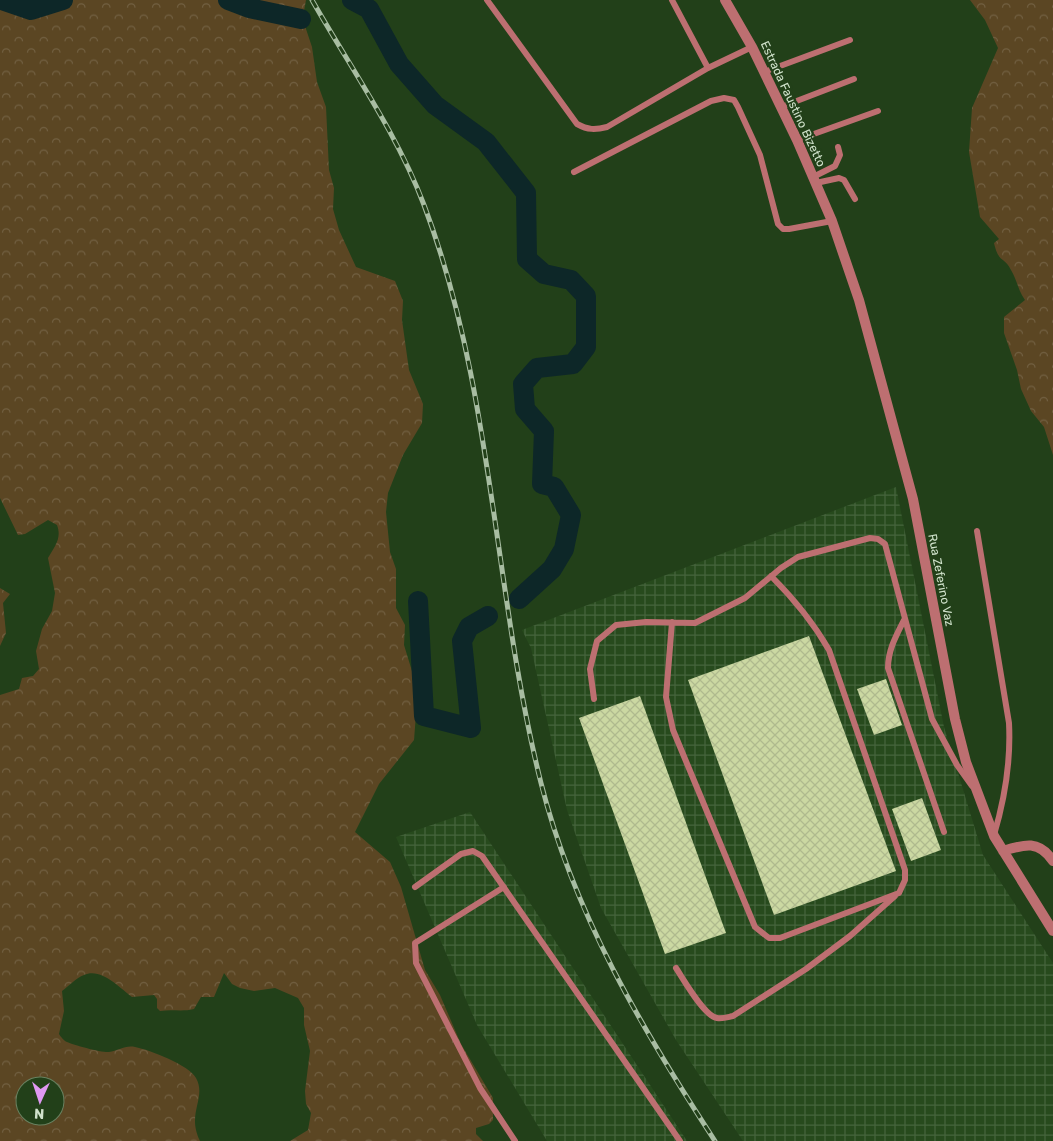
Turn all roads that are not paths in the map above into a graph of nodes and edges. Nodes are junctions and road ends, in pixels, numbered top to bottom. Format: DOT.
graph roads {
  1 [pos="487,0"];
  2 [pos="672,0"];
  3 [pos="725,0"];
  4 [pos="850,40"];
  5 [pos="752,47"];
  6 [pos="708,68"];
  7 [pos="764,72"];
  8 [pos="854,79"];
  9 [pos="782,107"];
  10 [pos="878,111"];
  11 [pos="798,140"];
  12 [pos="838,148"];
  13 [pos="574,172"];
  14 [pos="815,180"];
  15 [pos="855,198"];
  16 [pos="832,221"];
  17 [pos="977,531"];
  18 [pos="771,576"];
  19 [pos="904,620"];
  20 [pos="672,622"];
  21 [pos="594,699"];
  22 [pos="978,795"];
  23 [pos="944,832"];
  24 [pos="994,836"];
  25 [pos="1003,851"];
  26 [pos="1053,861"];
  27 [pos="415,887"];
  28 [pos="504,887"];
  29 [pos="899,893"];
  30 [pos="1053,931"];
  31 [pos="676,968"];
  32 [pos="515,1141"];
  33 [pos="680,1141"];
  1 -- 6 [label="lane"];
  2 -- 6 [label="lane"];
  3 -- 5 [label="street, Estrada Faustino Bizetto"];
  4 -- 7 [label="lane"];
  5 -- 6 [label="lane"];
  5 -- 7 [label="street, Estrada Faustino Bizetto"];
  7 -- 9 [label="street, Estrada Faustino Bizetto"];
  8 -- 9 [label="lane"];
  9 -- 11 [label="street, Estrada Faustino Bizetto"];
  10 -- 11 [label="lane"];
  11 -- 14 [label="street, Estrada Faustino Bizetto"];
  12 -- 14 [label="lane"];
  13 -- 16 [label="lane"];
  14 -- 15 [label="lane"];
  14 -- 16 [label="street, Estrada Faustino Bizetto"];
  16 -- 22 [label="street, Rua Zeferino Vaz"];
  17 -- 24 [label="lane"];
  18 -- 19 [label="lane"];
  18 -- 20 [label="lane"];
  18 -- 29 [label="lane"];
  19 -- 22 [label="lane"];
  19 -- 23 [label="lane"];
  20 -- 21 [label="lane"];
  20 -- 29 [label="lane"];
  22 -- 24 [label="street, Rua Zeferino Vaz"];
  24 -- 25 [label="street, Rua Zeferino Vaz"];
  25 -- 26 [label="street"];
  25 -- 30 [label="street, Rua Zeferino Vaz"];
  27 -- 28 [label="lane"];
  28 -- 32 [label="lane"];
  28 -- 33 [label="lane"];
  29 -- 31 [label="lane"];
}
